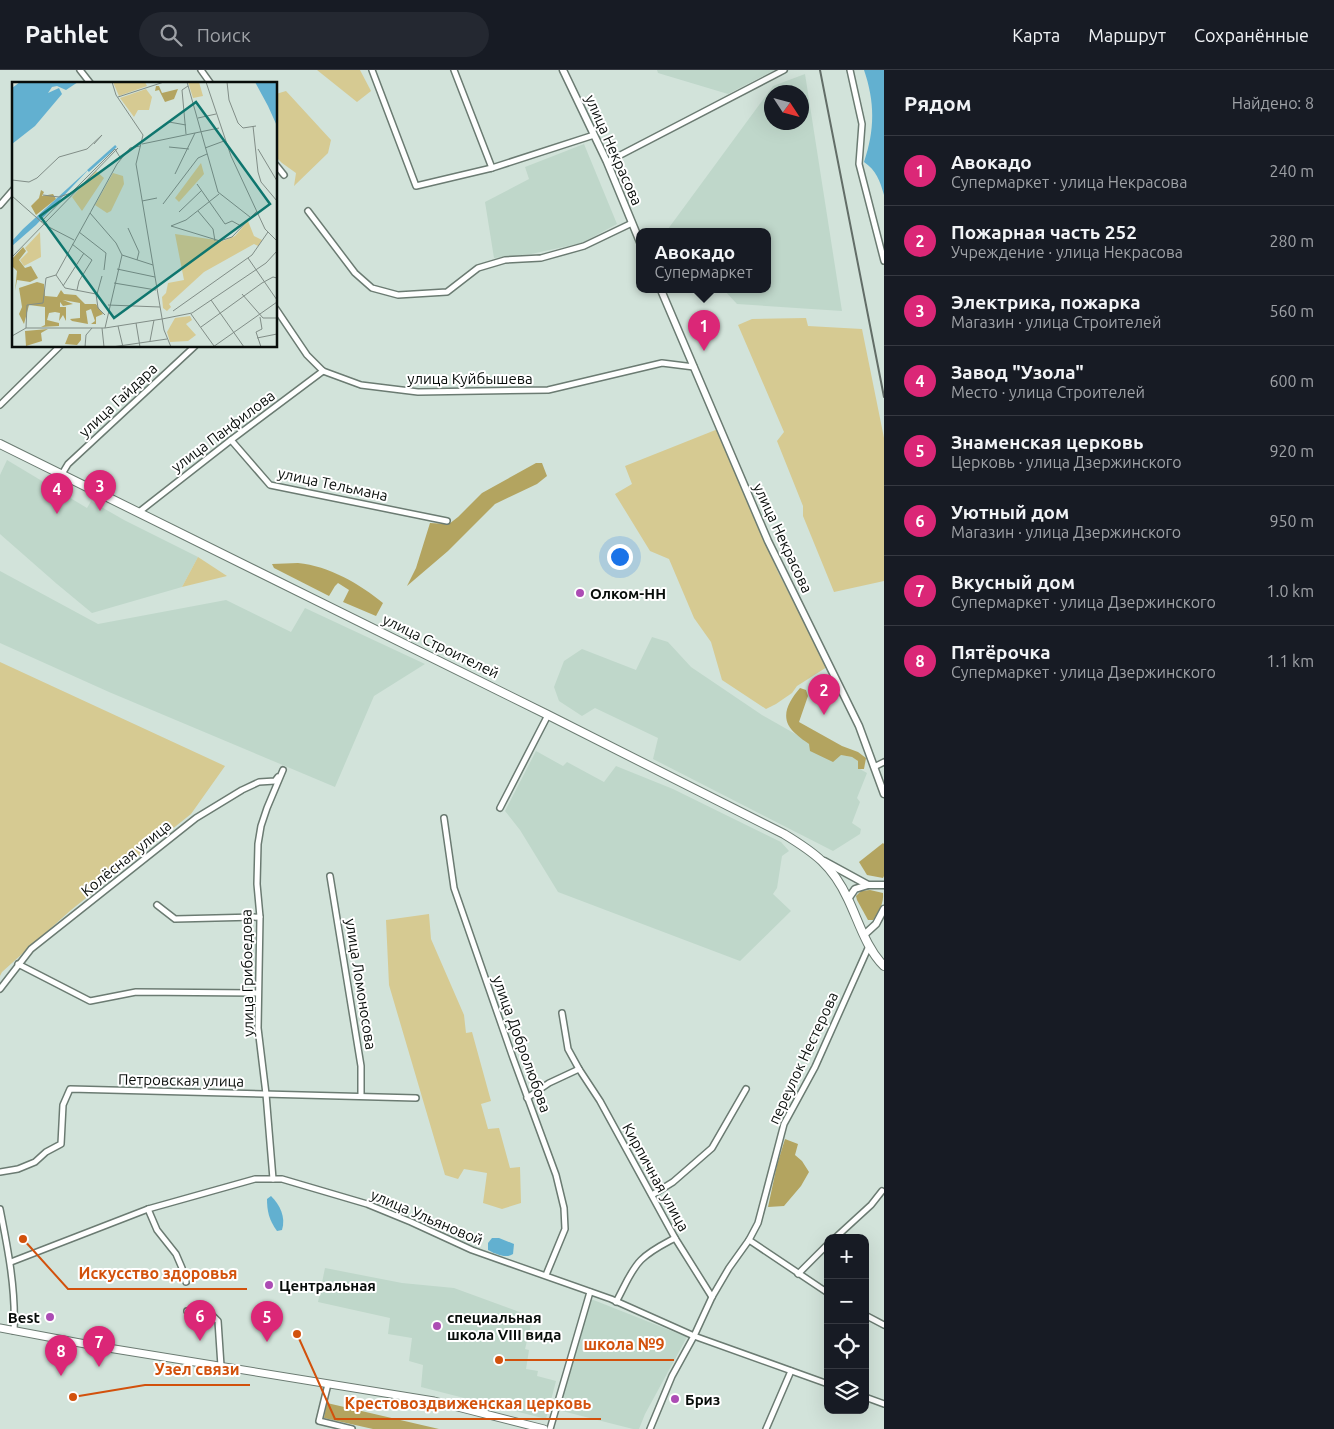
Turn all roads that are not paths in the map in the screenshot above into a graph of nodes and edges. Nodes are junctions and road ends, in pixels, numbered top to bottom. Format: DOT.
graph roads {
  1 [pos="80,70"];
  2 [pos="201,70"];
  3 [pos="372,70"];
  4 [pos="454,70"];
  5 [pos="563,70"];
  6 [pos="784,70"];
  7 [pos="850,70"];
  8 [pos="89,82"];
  9 [pos="210,82"];
  10 [pos="594,135"];
  11 [pos="607,162"];
  12 [pos="278,168"];
  13 [pos="492,168"];
  14 [pos="284,175"];
  15 [pos="12,190"];
  16 [pos="0,205"];
  17 [pos="308,211"];
  18 [pos="632,223"];
  19 [pos="636,232"];
  20 [pos="884,261"];
  21 [pos="662,293"];
  22 [pos="278,311"];
  23 [pos="58,348"];
  24 [pos="192,348"];
  25 [pos="694,367"];
  26 [pos="323,371"];
  27 [pos="0,405"];
  28 [pos="232,440"];
  29 [pos="0,444"];
  30 [pos="62,474"];
  31 [pos="139,512"];
  32 [pos="447,521"];
  33 [pos="548,715"];
  34 [pos="884,762"];
  35 [pos="874,767"];
  36 [pos="283,770"];
  37 [pos="884,794"];
  38 [pos="500,808"];
  39 [pos="444,818"];
  40 [pos="822,860"];
  41 [pos="330,876"];
  42 [pos="868,885"];
  43 [pos="884,885"];
  44 [pos="848,899"];
  45 [pos="157,904"];
  46 [pos="884,909"];
  47 [pos="260,917"];
  48 [pos="864,935"];
  49 [pos="869,946"];
  50 [pos="18,964"];
  51 [pos="884,966"];
  52 [pos="0,989"];
  53 [pos="258,993"];
  54 [pos="562,1013"];
  55 [pos="579,1069"];
  56 [pos="746,1089"];
  57 [pos="266,1094"];
  58 [pos="361,1096"];
  59 [pos="416,1098"];
  60 [pos="528,1098"];
  61 [pos="0,1172"];
  62 [pos="273,1179"];
  63 [pos="882,1192"];
  64 [pos="652,1195"];
  65 [pos="0,1209"];
  66 [pos="148,1209"];
  67 [pos="839,1234"];
  68 [pos="675,1238"];
  69 [pos="749,1240"];
  70 [pos="824,1248"];
  71 [pos="11,1262"];
  72 [pos="798,1274"];
  73 [pos="546,1275"];
  74 [pos="186,1282"];
  75 [pos="824,1290"];
  76 [pos="590,1292"];
  77 [pos="712,1297"];
  78 [pos="616,1302"];
  79 [pos="186,1311"];
  80 [pos="869,1317"];
  81 [pos="884,1325"];
  82 [pos="0,1328"];
  83 [pos="14,1331"];
  84 [pos="694,1336"];
  85 [pos="221,1366"];
  86 [pos="791,1371"];
  87 [pos="824,1383"];
  88 [pos="328,1384"];
  89 [pos="869,1398"];
  90 [pos="884,1404"];
  91 [pos="352,1429"];
  92 [pos="544,1429"];
  93 [pos="550,1429"];
  94 [pos="650,1429"];
  95 [pos="766,1429"];
  1 -- 8 [label="street"];
  2 -- 9 [label="street"];
  3 -- 13 [label="street"];
  4 -- 13 [label="street"];
  5 -- 10 [label="street, улица Некрасова"];
  6 -- 11 [label="street"];
  7 -- 20 [label="street"];
  10 -- 11 [label="street, улица Некрасова"];
  10 -- 13 [label="street"];
  11 -- 18 [label="street, улица Некрасова"];
  12 -- 14 [label="street"];
  15 -- 16 [label="street"];
  17 -- 18 [label="street"];
  18 -- 19 [label="street, улица Некрасова"];
  21 -- 25 [label="street, улица Некрасова"];
  22 -- 26 [label="street, улица Куйбышева"];
  23 -- 27 [label="street"];
  24 -- 30 [label="street, улица Гайдара"];
  25 -- 26 [label="street, улица Куйбышева"];
  25 -- 35 [label="street, улица Некрасова"];
  26 -- 28 [label="street, улица Панфилова"];
  28 -- 31 [label="street, улица Панфилова"];
  28 -- 32 [label="street, улица Тельмана"];
  29 -- 30 [label="main road, улица Строителей"];
  30 -- 31 [label="main road, улица Строителей"];
  31 -- 33 [label="main road, улица Строителей"];
  33 -- 38 [label="street"];
  33 -- 40 [label="main road, улица Строителей"];
  34 -- 35 [label="street"];
  35 -- 37 [label="street, улица Некрасова"];
  36 -- 47 [label="street, улица Грибоедова"];
  36 -- 50 [label="street, Колёсная улица"];
  39 -- 60 [label="street, улица Добролюбова"];
  40 -- 42 [label="street"];
  40 -- 44 [label="main road, улица Строителей"];
  41 -- 58 [label="street, улица Ломоносова"];
  42 -- 43 [label="street"];
  42 -- 44 [label="street"];
  44 -- 48 [label="main road, улица Строителей"];
  45 -- 47 [label="street"];
  46 -- 48 [label="street"];
  47 -- 53 [label="street, улица Грибоедова"];
  48 -- 49 [label="main road, улица Строителей"];
  49 -- 51 [label="main road, улица Строителей"];
  49 -- 69 [label="street, переулок Нестерова"];
  50 -- 52 [label="street, Колёсная улица"];
  50 -- 53 [label="street"];
  53 -- 57 [label="street, улица Грибоедова"];
  54 -- 55 [label="street, Кирпичная улица"];
  55 -- 60 [label="street"];
  55 -- 64 [label="street, Кирпичная улица"];
  56 -- 64 [label="street"];
  57 -- 58 [label="street, Петровская улица"];
  57 -- 61 [label="street, Петровская улица"];
  57 -- 62 [label="street, улица Грибоедова"];
  58 -- 59 [label="street, Петровская улица"];
  60 -- 73 [label="street, улица Добролюбова"];
  62 -- 66 [label="street, улица Ульяновой"];
  62 -- 73 [label="street, улица Ульяновой"];
  63 -- 67 [label="street"];
  64 -- 68 [label="street, Кирпичная улица"];
  65 -- 71 [label="street"];
  66 -- 71 [label="street, улица Ульяновой"];
  66 -- 74 [label="street"];
  68 -- 77 [label="street, Кирпичная улица"];
  68 -- 78 [label="street"];
  69 -- 72 [label="street"];
  69 -- 77 [label="street, переулок Нестерова"];
  70 -- 72 [label="street"];
  71 -- 83 [label="street"];
  72 -- 75 [label="street"];
  73 -- 76 [label="street, улица Ульяновой"];
  76 -- 78 [label="street, улица Ульяновой"];
  76 -- 93 [label="street"];
  77 -- 84 [label="street, переулок Нестерова"];
  78 -- 84 [label="street, улица Ульяновой"];
  79 -- 85 [label="street"];
  80 -- 81 [label="street"];
  82 -- 83 [label="main road"];
  83 -- 85 [label="main road"];
  84 -- 86 [label="street, улица Ульяновой"];
  84 -- 94 [label="street, переулок Нестерова"];
  85 -- 88 [label="main road"];
  86 -- 87 [label="street, улица Ульяновой"];
  86 -- 95 [label="street"];
  88 -- 91 [label="street"];
  88 -- 92 [label="main road"];
  89 -- 90 [label="street"];
}
